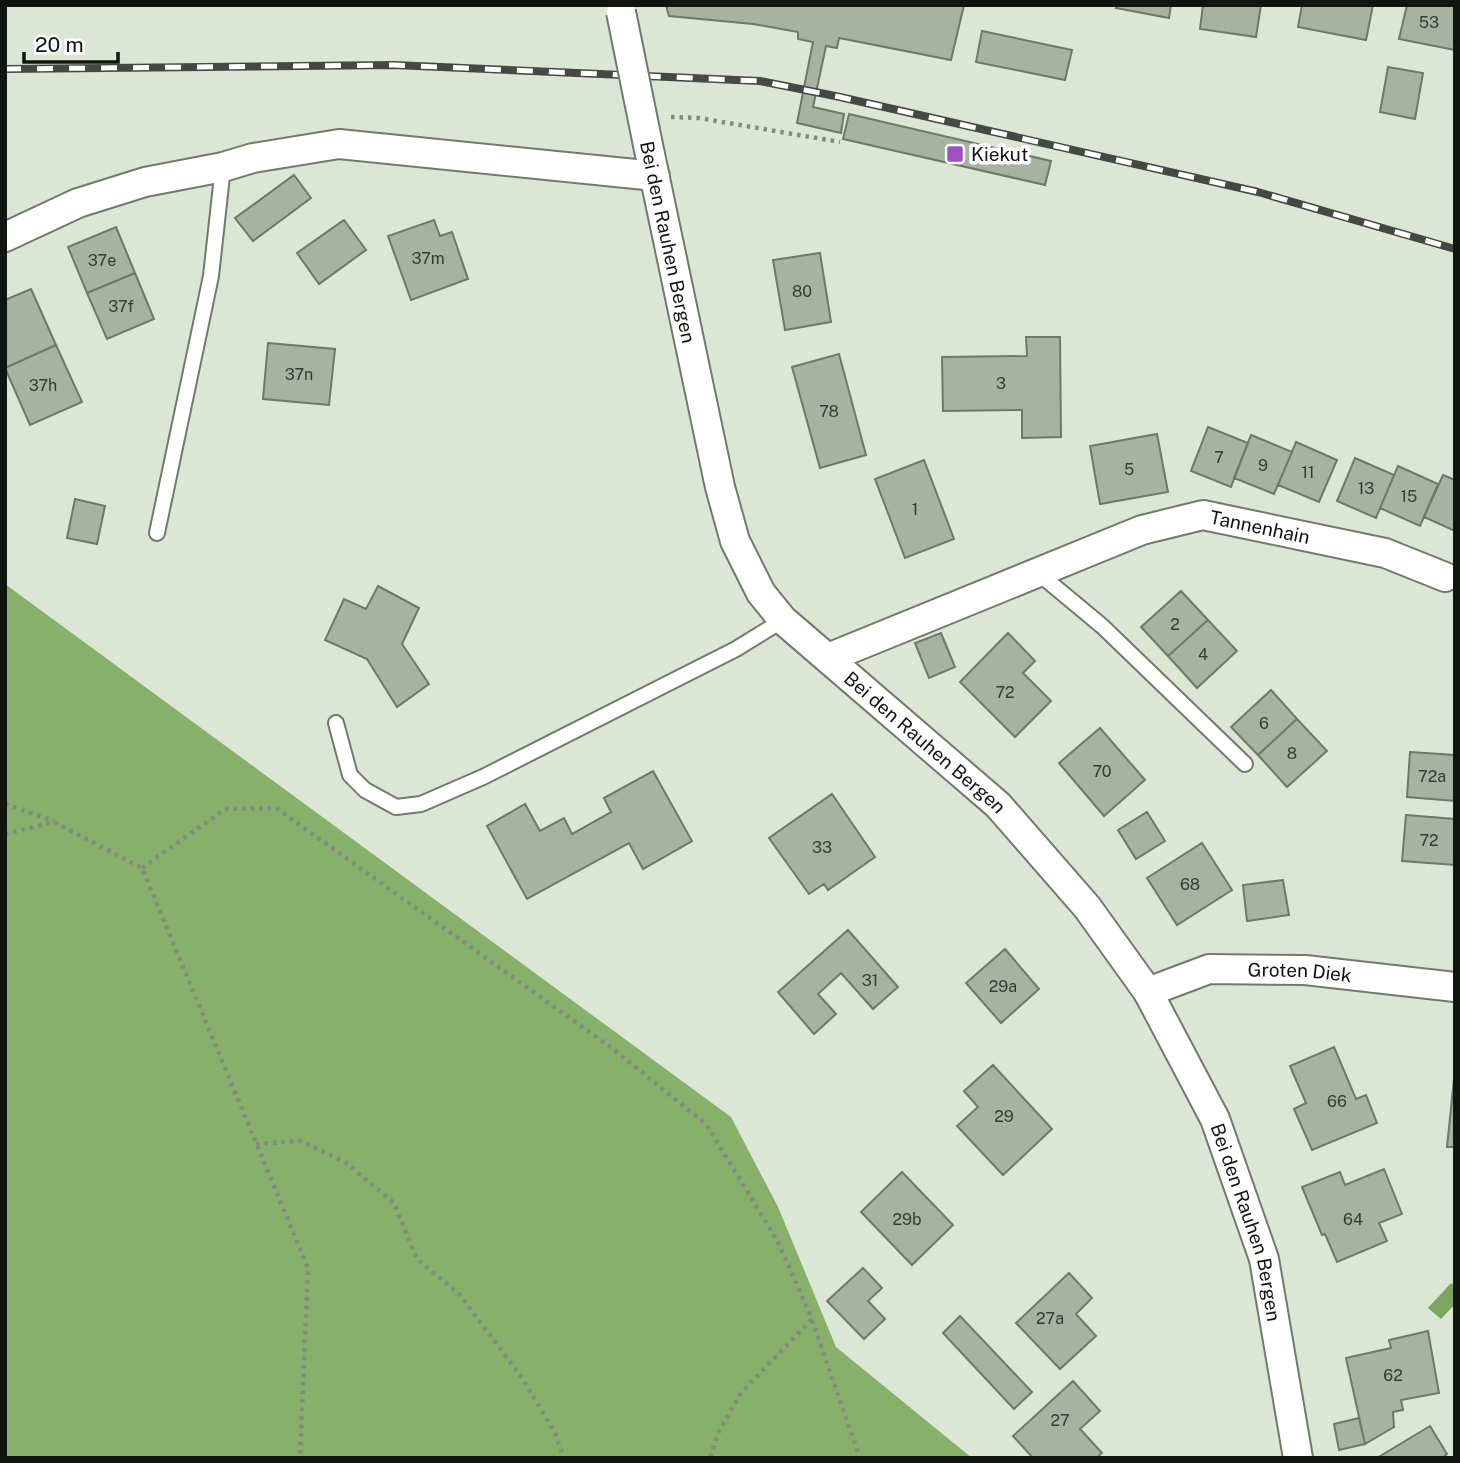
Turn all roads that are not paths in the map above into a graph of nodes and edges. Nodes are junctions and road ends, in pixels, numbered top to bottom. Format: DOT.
graph roads {
  1 [pos="621,8"];
  2 [pos="222,167"];
  3 [pos="655,176"];
  4 [pos="5,237"];
  5 [pos="157,533"];
  6 [pos="1037,572"];
  7 [pos="1445,577"];
  8 [pos="783,621"];
  9 [pos="828,658"];
  10 [pos="335,723"];
  11 [pos="1245,764"];
  12 [pos="1455,988"];
  13 [pos="1148,992"];
  14 [pos="1298,1458"];
  1 -- 3 [label="street, Bei den Rauhen Bergen, bridge"];
  2 -- 3 [label="street"];
  2 -- 4 [label="street"];
  2 -- 5 [label="lane"];
  3 -- 8 [label="street, Bei den Rauhen Bergen"];
  6 -- 7 [label="street, Tannenhain"];
  6 -- 9 [label="street, Tannenhain"];
  6 -- 11 [label="lane"];
  8 -- 9 [label="street, Bei den Rauhen Bergen"];
  8 -- 10 [label="lane"];
  9 -- 13 [label="street, Bei den Rauhen Bergen"];
  12 -- 13 [label="street, Groten Diek"];
  13 -- 14 [label="street, Bei den Rauhen Bergen"];
}
